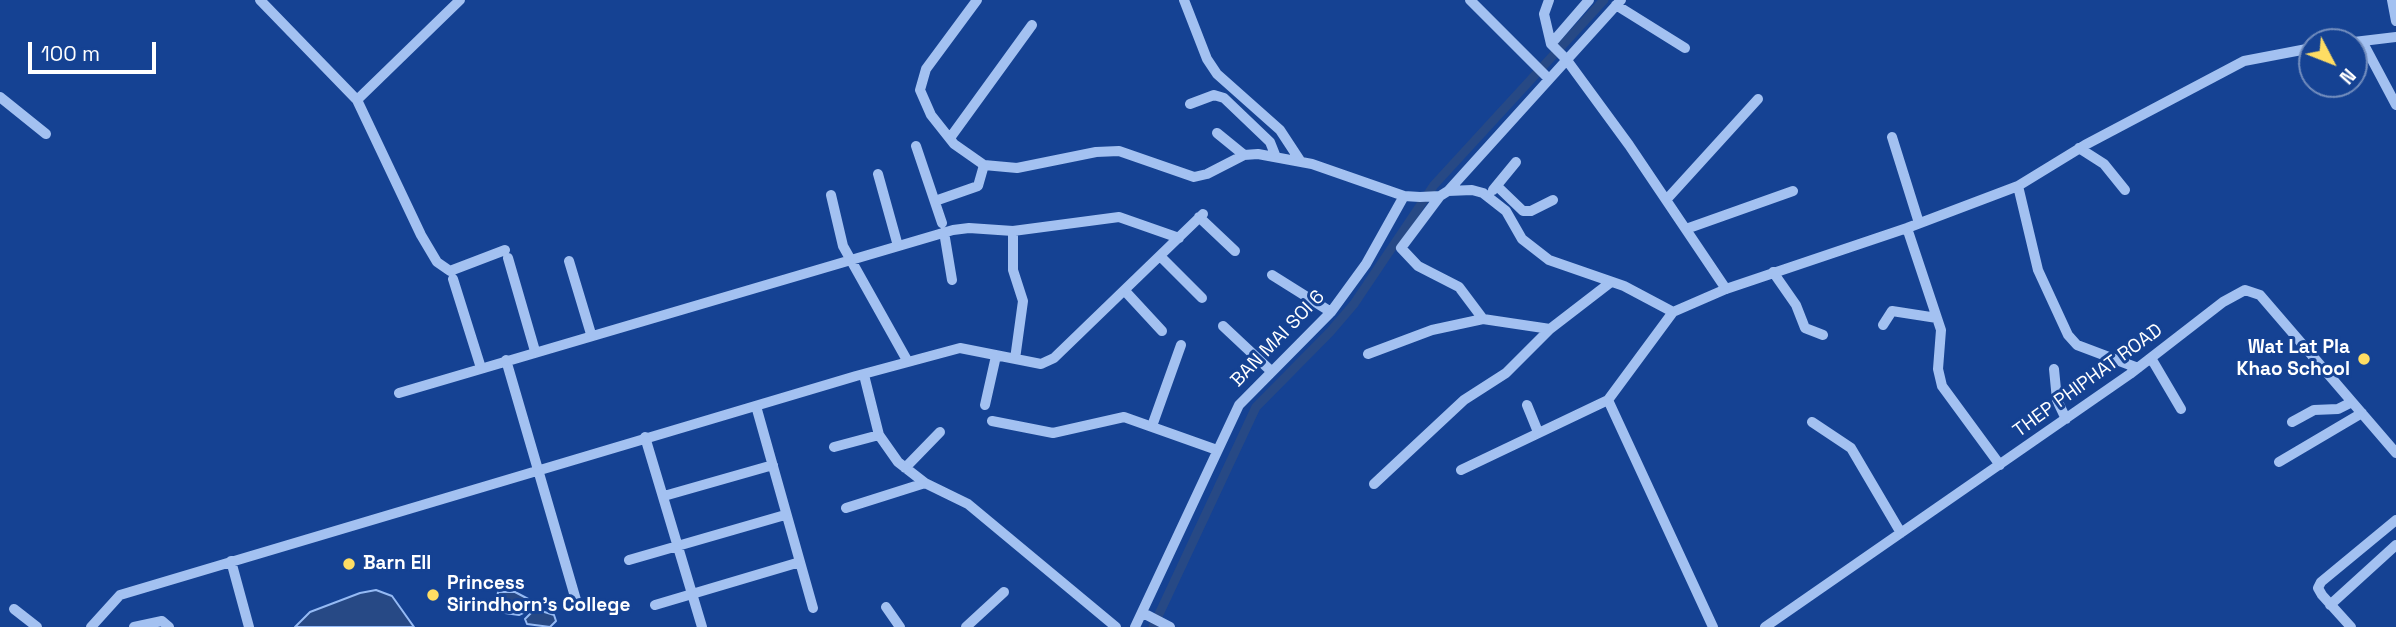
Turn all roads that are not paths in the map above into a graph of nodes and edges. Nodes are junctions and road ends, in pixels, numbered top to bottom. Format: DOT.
graph roads {
  1 [pos="260,0"];
  2 [pos="460,0"];
  3 [pos="1184,0"];
  4 [pos="1470,0"];
  5 [pos="1549,0"];
  6 [pos="1589,0"];
  7 [pos="2392,0"];
  8 [pos="975,1"];
  9 [pos="1618,3"];
  10 [pos="2396,21"];
  11 [pos="1032,25"];
  12 [pos="2396,37"];
  13 [pos="2368,41"];
  14 [pos="1552,45"];
  15 [pos="1685,48"];
  16 [pos="2298,51"];
  17 [pos="1564,57"];
  18 [pos="2368,59"];
  19 [pos="1546,76"];
  20 [pos="0,97"];
  21 [pos="1758,99"];
  22 [pos="357,100"];
  23 [pos="1191,104"];
  24 [pos="2396,105"];
  25 [pos="1217,133"];
  26 [pos="46,134"];
  27 [pos="1892,137"];
  28 [pos="950,138"];
  29 [pos="916,146"];
  30 [pos="2079,148"];
  31 [pos="1244,155"];
  32 [pos="1276,157"];
  33 [pos="1301,162"];
  34 [pos="1516,162"];
  35 [pos="984,165"];
  36 [pos="878,174"];
  37 [pos="1497,186"];
  38 [pos="2018,186"];
  39 [pos="2125,190"];
  40 [pos="1793,191"];
  41 [pos="831,195"];
  42 [pos="1435,195"];
  43 [pos="1404,196"];
  44 [pos="1489,196"];
  45 [pos="1667,199"];
  46 [pos="1553,200"];
  47 [pos="935,201"];
  48 [pos="1919,223"];
  49 [pos="943,227"];
  50 [pos="1907,228"];
  51 [pos="1686,229"];
  52 [pos="1013,232"];
  53 [pos="1179,238"];
  54 [pos="898,246"];
  55 [pos="1235,251"];
  56 [pos="1160,256"];
  57 [pos="852,260"];
  58 [pos="569,261"];
  59 [pos="1773,272"];
  60 [pos="1272,275"];
  61 [pos="453,279"];
  62 [pos="952,280"];
  63 [pos="1611,282"];
  64 [pos="1726,289"];
  65 [pos="1125,291"];
  66 [pos="1202,298"];
  67 [pos="1673,312"];
  68 [pos="1331,313"];
  69 [pos="1937,318"];
  70 [pos="1483,319"];
  71 [pos="1883,325"];
  72 [pos="1223,326"];
  73 [pos="1550,329"];
  74 [pos="1162,331"];
  75 [pos="591,334"];
  76 [pos="1823,335"];
  77 [pos="1181,345"];
  78 [pos="535,351"];
  79 [pos="1368,354"];
  80 [pos="996,356"];
  81 [pos="2151,358"];
  82 [pos="1015,359"];
  83 [pos="506,360"];
  84 [pos="908,362"];
  85 [pos="481,368"];
  86 [pos="2054,369"];
  87 [pos="2138,369"];
  88 [pos="1271,371"];
  89 [pos="864,375"];
  90 [pos="399,393"];
  91 [pos="1608,400"];
  92 [pos="2352,401"];
  93 [pos="985,405"];
  94 [pos="1527,405"];
  95 [pos="756,406"];
  96 [pos="2181,409"];
  97 [pos="2362,413"];
  98 [pos="2066,419"];
  99 [pos="992,421"];
  100 [pos="1812,422"];
  101 [pos="2292,422"];
  102 [pos="1152,426"];
  103 [pos="940,432"];
  104 [pos="1538,432"];
  105 [pos="880,435"];
  106 [pos="645,437"];
  107 [pos="834,447"];
  108 [pos="1217,450"];
  109 [pos="2396,453"];
  110 [pos="2279,462"];
  111 [pos="773,465"];
  112 [pos="2000,465"];
  113 [pos="905,468"];
  114 [pos="538,469"];
  115 [pos="1461,470"];
  116 [pos="925,483"];
  117 [pos="1374,484"];
  118 [pos="664,496"];
  119 [pos="846,508"];
  120 [pos="785,515"];
  121 [pos="2396,520"];
  122 [pos="1901,533"];
  123 [pos="2396,545"];
  124 [pos="678,546"];
  125 [pos="628,560"];
  126 [pos="230,561"];
  127 [pos="800,562"];
  128 [pos="1004,592"];
  129 [pos="692,593"];
  130 [pos="576,600"];
  131 [pos="655,605"];
  132 [pos="2330,605"];
  133 [pos="886,607"];
  134 [pos="813,608"];
  135 [pos="14,609"];
  136 [pos="1146,614"];
  137 [pos="1165,624"];
  138 [pos="96,625"];
  139 [pos="245,626"];
  140 [pos="37,627"];
  141 [pos="134,627"];
  142 [pos="169,627"];
  143 [pos="702,627"];
  144 [pos="900,627"];
  145 [pos="967,627"];
  146 [pos="1116,627"];
  147 [pos="1135,627"];
  148 [pos="1713,627"];
  149 [pos="1765,627"];
  150 [pos="2351,627"];
  1 -- 22 [label="street"];
  2 -- 22 [label="street"];
  3 -- 33 [label="street"];
  4 -- 19 [label="street"];
  5 -- 14 [label="street"];
  6 -- 14 [label="street"];
  7 -- 10 [label="street"];
  8 -- 28 [label="street"];
  9 -- 15 [label="street"];
  9 -- 17 [label="street"];
  11 -- 28 [label="street"];
  12 -- 13 [label="street"];
  14 -- 17 [label="street"];
  16 -- 30 [label="street"];
  17 -- 19 [label="street"];
  17 -- 45 [label="street"];
  18 -- 24 [label="street"];
  19 -- 42 [label="street"];
  20 -- 26 [label="street"];
  21 -- 45 [label="street"];
  22 -- 78 [label="street"];
  23 -- 32 [label="street"];
  25 -- 31 [label="street"];
  27 -- 48 [label="street"];
  28 -- 35 [label="street"];
  29 -- 47 [label="street"];
  30 -- 38 [label="street"];
  30 -- 39 [label="street"];
  31 -- 32 [label="street"];
  31 -- 35 [label="street"];
  32 -- 33 [label="street"];
  33 -- 43 [label="street"];
  34 -- 37 [label="street"];
  35 -- 47 [label="street"];
  36 -- 54 [label="street"];
  37 -- 44 [label="street"];
  37 -- 46 [label="street"];
  38 -- 48 [label="street"];
  38 -- 87 [label="street"];
  40 -- 51 [label="street"];
  41 -- 57 [label="street"];
  42 -- 43 [label="street"];
  42 -- 44 [label="street"];
  42 -- 70 [label="street"];
  43 -- 68 [label="street, BAN MAI SOI 6"];
  44 -- 63 [label="street"];
  45 -- 51 [label="street"];
  47 -- 49 [label="street"];
  48 -- 50 [label="street"];
  49 -- 52 [label="street"];
  49 -- 54 [label="street"];
  49 -- 62 [label="street"];
  50 -- 59 [label="street"];
  50 -- 69 [label="street"];
  51 -- 64 [label="street"];
  52 -- 53 [label="street"];
  52 -- 82 [label="street"];
  53 -- 55 [label="street"];
  53 -- 56 [label="street"];
  54 -- 57 [label="street"];
  56 -- 65 [label="street"];
  56 -- 66 [label="street"];
  57 -- 75 [label="street"];
  57 -- 84 [label="street"];
  58 -- 75 [label="street"];
  59 -- 64 [label="street"];
  59 -- 76 [label="street"];
  60 -- 68 [label="street"];
  61 -- 85 [label="street"];
  63 -- 67 [label="street"];
  63 -- 73 [label="street"];
  64 -- 67 [label="street"];
  65 -- 74 [label="street"];
  65 -- 82 [label="street"];
  67 -- 91 [label="street"];
  68 -- 88 [label="street, BAN MAI SOI 6"];
  69 -- 71 [label="street"];
  69 -- 112 [label="street"];
  70 -- 73 [label="street"];
  70 -- 79 [label="street"];
  72 -- 88 [label="street"];
  73 -- 117 [label="street"];
  75 -- 78 [label="street"];
  77 -- 102 [label="street"];
  78 -- 83 [label="street"];
  80 -- 82 [label="street"];
  80 -- 84 [label="street"];
  80 -- 93 [label="street"];
  81 -- 87 [label="street, THEP PHIPHAT ROAD"];
  81 -- 92 [label="street, THEP PHIPHAT ROAD"];
  81 -- 96 [label="street"];
  83 -- 85 [label="street"];
  83 -- 114 [label="street"];
  84 -- 89 [label="street"];
  85 -- 90 [label="street"];
  86 -- 98 [label="street"];
  87 -- 98 [label="street, THEP PHIPHAT ROAD"];
  88 -- 108 [label="street, BAN MAI SOI 6"];
  89 -- 95 [label="street"];
  89 -- 105 [label="street"];
  91 -- 104 [label="street"];
  91 -- 148 [label="street"];
  92 -- 97 [label="street, THEP PHIPHAT ROAD"];
  92 -- 101 [label="street"];
  94 -- 104 [label="street"];
  95 -- 106 [label="street"];
  95 -- 111 [label="street"];
  97 -- 109 [label="street, THEP PHIPHAT ROAD"];
  97 -- 110 [label="street"];
  98 -- 112 [label="street, THEP PHIPHAT ROAD"];
  99 -- 102 [label="street"];
  100 -- 122 [label="street"];
  102 -- 108 [label="street"];
  103 -- 113 [label="street"];
  104 -- 115 [label="street"];
  105 -- 107 [label="street"];
  105 -- 113 [label="street"];
  106 -- 114 [label="street"];
  106 -- 118 [label="street"];
  108 -- 136 [label="street, BAN MAI SOI 6"];
  111 -- 118 [label="street"];
  111 -- 120 [label="street"];
  112 -- 122 [label="street, THEP PHIPHAT ROAD"];
  113 -- 116 [label="street"];
  114 -- 126 [label="street"];
  114 -- 130 [label="street"];
  116 -- 119 [label="street"];
  116 -- 146 [label="street"];
  118 -- 124 [label="street"];
  120 -- 124 [label="street"];
  120 -- 127 [label="street"];
  121 -- 132 [label="street"];
  122 -- 149 [label="street, THEP PHIPHAT ROAD"];
  123 -- 132 [label="street"];
  124 -- 125 [label="street"];
  124 -- 129 [label="street"];
  126 -- 138 [label="street"];
  126 -- 139 [label="street"];
  127 -- 129 [label="street"];
  127 -- 134 [label="street"];
  128 -- 145 [label="street"];
  129 -- 131 [label="street"];
  129 -- 143 [label="street"];
  132 -- 150 [label="street"];
  133 -- 144 [label="street"];
  135 -- 140 [label="street"];
  136 -- 137 [label="street"];
  136 -- 147 [label="street, BAN MAI SOI 6"];
  141 -- 142 [label="street"];
}
